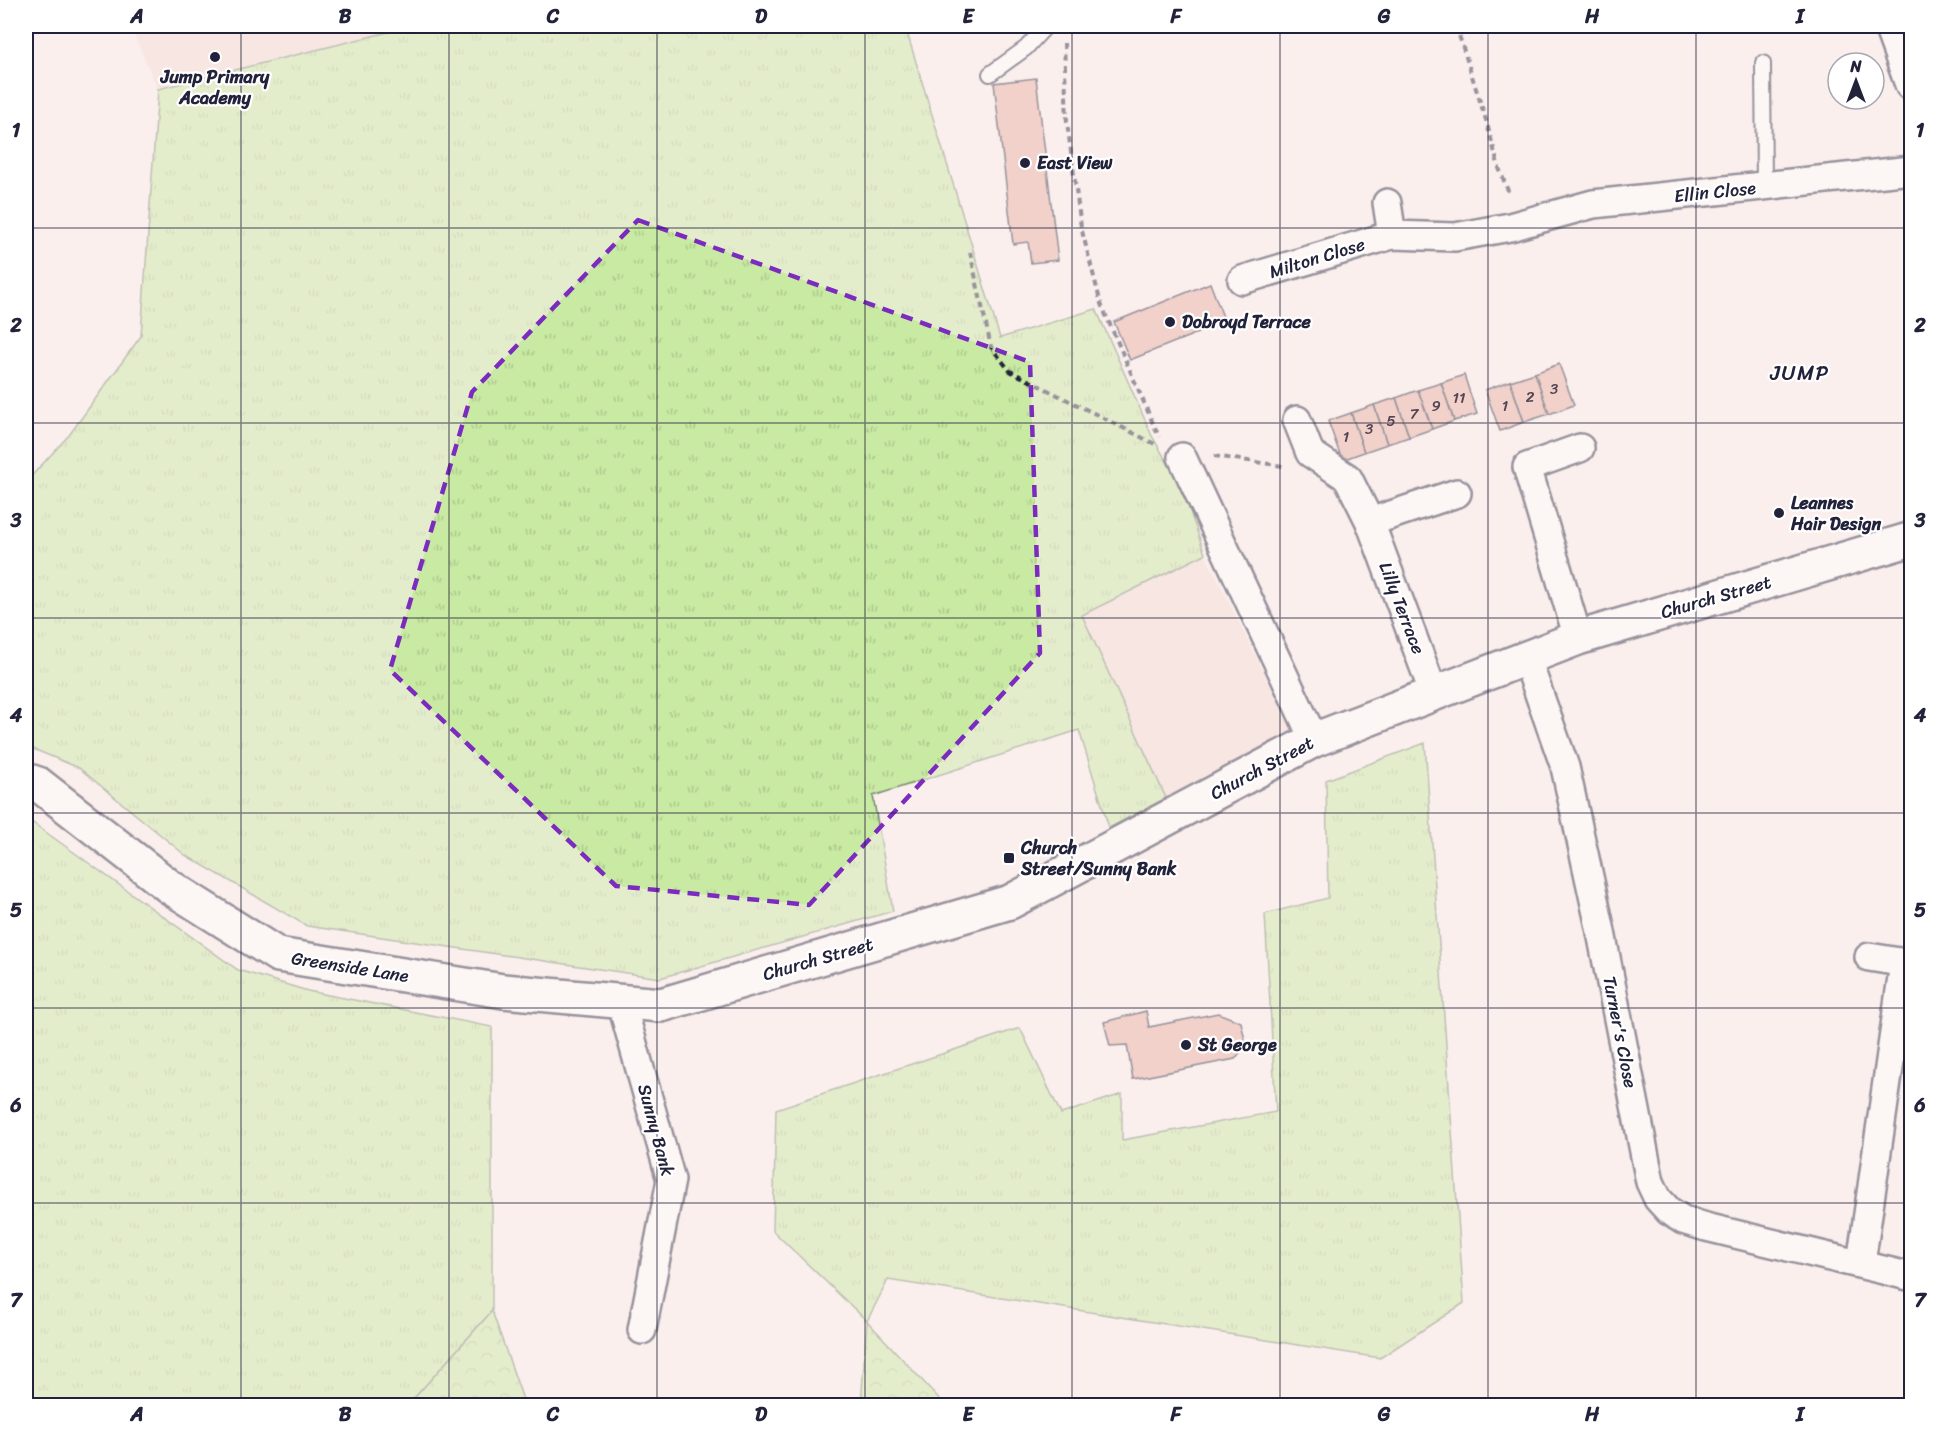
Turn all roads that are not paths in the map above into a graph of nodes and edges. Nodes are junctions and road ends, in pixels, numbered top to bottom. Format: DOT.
graph roads {
  1 [pos="1046,26"];
  2 [pos="1892,26"];
  3 [pos="1763,63"];
  4 [pos="990,74"];
  5 [pos="1911,84"];
  6 [pos="1911,170"];
  7 [pos="1764,187"];
  8 [pos="1387,203"];
  9 [pos="1521,224"];
  10 [pos="1392,235"];
  11 [pos="1242,280"];
  12 [pos="1297,420"];
  13 [pos="1580,448"];
  14 [pos="1182,457"];
  15 [pos="1457,493"];
  16 [pos="1370,522"];
  17 [pos="1911,539"];
  18 [pos="1578,638"];
  19 [pos="1526,657"];
  20 [pos="1434,694"];
  21 [pos="1314,740"];
  22 [pos="26,780"];
  23 [pos="1869,957"];
  24 [pos="1908,963"];
  25 [pos="621,1001"];
  26 [pos="1862,1263"];
  27 [pos="1911,1277"];
  28 [pos="642,1330"];
  1 -- 4 [label="lane"];
  2 -- 5 [label="street"];
  3 -- 7 [label="lane"];
  6 -- 7 [label="street, Ellin Close"];
  7 -- 9 [label="street, Ellin Close"];
  8 -- 10 [label="street"];
  9 -- 10 [label="street, Milton Close"];
  10 -- 11 [label="street, Milton Close"];
  12 -- 16 [label="street, Lilly Terrace"];
  13 -- 18 [label="street"];
  14 -- 21 [label="street"];
  15 -- 16 [label="street"];
  16 -- 20 [label="street, Lilly Terrace"];
  17 -- 18 [label="street, Church Street"];
  18 -- 19 [label="street, Church Street"];
  19 -- 20 [label="street, Church Street"];
  19 -- 26 [label="street, Turner's Close"];
  20 -- 21 [label="street, Church Street"];
  21 -- 25 [label="street, Church Street"];
  22 -- 25 [label="street, Greenside Lane"];
  23 -- 24 [label="street"];
  24 -- 26 [label="street"];
  25 -- 28 [label="street, Sunny Bank"];
  26 -- 27 [label="street, Turner's Close"];
}
